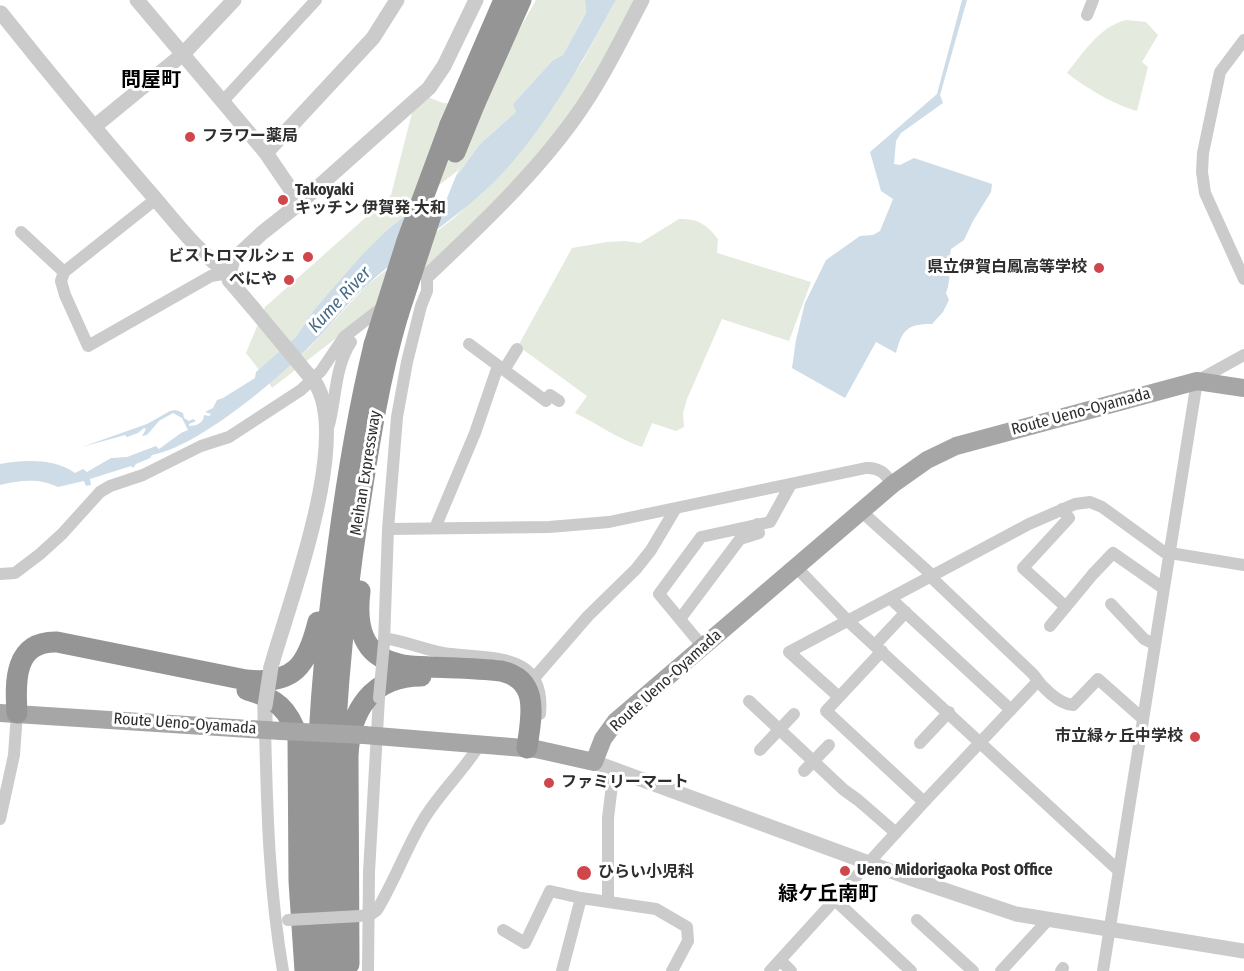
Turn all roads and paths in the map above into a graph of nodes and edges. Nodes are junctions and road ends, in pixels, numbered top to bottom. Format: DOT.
graph roads {
  1 [pos="137,0"];
  2 [pos="234,0"];
  3 [pos="316,0"];
  4 [pos="397,0"];
  5 [pos="476,0"];
  6 [pos="504,0"];
  7 [pos="521,0"];
  8 [pos="642,0"];
  9 [pos="1093,0"];
  10 [pos="1,12"];
  11 [pos="1087,15"];
  12 [pos="1244,40"];
  13 [pos="183,54"];
  14 [pos="223,101"];
  15 [pos="94,127"];
  16 [pos="266,153"];
  17 [pos="156,199"];
  18 [pos="300,203"];
  19 [pos="21,232"];
  20 [pos="64,272"];
  21 [pos="229,273"];
  22 [pos="427,276"];
  23 [pos="1244,279"];
  24 [pos="369,317"];
  25 [pos="469,344"];
  26 [pos="518,349"];
  27 [pos="1244,355"];
  28 [pos="501,368"];
  29 [pos="1197,381"];
  30 [pos="381,382"];
  31 [pos="1244,388"];
  32 [pos="362,393"];
  33 [pos="559,401"];
  34 [pos="326,436"];
  35 [pos="791,484"];
  36 [pos="893,484"];
  37 [pos="675,508"];
  38 [pos="1062,509"];
  39 [pos="862,512"];
  40 [pos="757,524"];
  41 [pos="435,528"];
  42 [pos="388,530"];
  43 [pos="1168,552"];
  44 [pos="1244,564"];
  45 [pos="797,568"];
  46 [pos="0,574"];
  47 [pos="933,576"];
  48 [pos="1163,588"];
  49 [pos="891,599"];
  50 [pos="1111,604"];
  51 [pos="1065,607"];
  52 [pos="906,612"];
  53 [pos="680,619"];
  54 [pos="848,621"];
  55 [pos="1050,626"];
  56 [pos="384,641"];
  57 [pos="1154,644"];
  58 [pos="704,647"];
  59 [pos="879,648"];
  60 [pos="535,677"];
  61 [pos="1038,681"];
  62 [pos="839,698"];
  63 [pos="749,701"];
  64 [pos="1011,710"];
  65 [pos="949,712"];
  66 [pos="13,713"];
  67 [pos="794,714"];
  68 [pos="1142,718"];
  69 [pos="273,730"];
  70 [pos="779,730"];
  71 [pos="370,736"];
  72 [pos="920,743"];
  73 [pos="981,743"];
  74 [pos="480,744"];
  75 [pos="829,745"];
  76 [pos="527,748"];
  77 [pos="760,750"];
  78 [pos="813,761"];
  79 [pos="594,762"];
  80 [pos="614,768"];
  81 [pos="804,771"];
  82 [pos="924,802"];
  83 [pos="0,819"];
  84 [pos="896,833"];
  85 [pos="868,862"];
  86 [pos="1118,870"];
  87 [pos="580,898"];
  88 [pos="835,900"];
  89 [pos="608,902"];
  90 [pos="365,915"];
  91 [pos="917,920"];
  92 [pos="1048,920"];
  93 [pos="274,921"];
  94 [pos="1110,929"];
  95 [pos="503,930"];
  96 [pos="1244,951"];
  97 [pos="780,960"];
  98 [pos="283,971"];
  99 [pos="305,971"];
  100 [pos="321,971"];
  101 [pos="336,971"];
  102 [pos="349,971"];
  103 [pos="368,971"];
  104 [pos="562,971"];
  105 [pos="672,971"];
  106 [pos="770,971"];
  107 [pos="791,971"];
  108 [pos="910,971"];
  109 [pos="973,971"];
  110 [pos="1001,971"];
  111 [pos="1103,971"];
  1 -- 13 [label="street"];
  2 -- 13 [label="street"];
  3 -- 14 [label="street"];
  4 -- 16 [label="street"];
  5 -- 18 [label="street"];
  6 -- 32 [label="highway, Meihan Expressway, bridge"];
  7 -- 30 [label="highway, Meihan Expressway, bridge"];
  8 -- 22 [label="street"];
  9 -- 11 [label="street"];
  10 -- 15 [label="street"];
  12 -- 23 [label="street"];
  13 -- 14 [label="street"];
  13 -- 15 [label="street"];
  14 -- 16 [label="street"];
  15 -- 17 [label="street"];
  16 -- 18 [label="street"];
  17 -- 20 [label="street"];
  17 -- 21 [label="street"];
  18 -- 21 [label="street"];
  19 -- 20 [label="street"];
  20 -- 21 [label="street"];
  21 -- 34 [label="street, bridge"];
  22 -- 24 [label="street"];
  22 -- 42 [label="street"];
  24 -- 34 [label="street"];
  24 -- 46 [label="street"];
  25 -- 28 [label="street"];
  26 -- 28 [label="street"];
  27 -- 29 [label="street"];
  28 -- 33 [label="street"];
  28 -- 41 [label="street"];
  29 -- 31 [label="main road, Route Ueno-Oyamada"];
  29 -- 36 [label="main road, Route Ueno-Oyamada"];
  29 -- 43 [label="street"];
  30 -- 76 [label="highway"];
  30 -- 101 [label="highway, Meihan Expressway"];
  32 -- 66 [label="highway"];
  32 -- 100 [label="highway, Meihan Expressway"];
  34 -- 69 [label="street, bridge"];
  35 -- 36 [label="street"];
  35 -- 37 [label="street"];
  35 -- 40 [label="street"];
  36 -- 39 [label="main road, Route Ueno-Oyamada"];
  37 -- 41 [label="street"];
  37 -- 60 [label="street"];
  38 -- 43 [label="street"];
  38 -- 47 [label="street"];
  38 -- 51 [label="street"];
  39 -- 45 [label="main road, Route Ueno-Oyamada"];
  39 -- 47 [label="street"];
  40 -- 53 [label="street"];
  40 -- 53 [label="street"];
  41 -- 42 [label="street"];
  42 -- 56 [label="street"];
  43 -- 44 [label="street"];
  43 -- 48 [label="street"];
  45 -- 54 [label="street"];
  45 -- 58 [label="main road, Route Ueno-Oyamada"];
  47 -- 49 [label="street"];
  47 -- 61 [label="street"];
  48 -- 51 [label="street"];
  48 -- 57 [label="street"];
  49 -- 52 [label="street"];
  49 -- 54 [label="street"];
  50 -- 57 [label="street"];
  51 -- 55 [label="street"];
  52 -- 59 [label="street"];
  52 -- 64 [label="street"];
  53 -- 58 [label="street"];
  54 -- 59 [label="street"];
  54 -- 62 [label="street"];
  56 -- 60 [label="street"];
  56 -- 71 [label="street, bridge"];
  57 -- 68 [label="street"];
  58 -- 79 [label="main road, Route Ueno-Oyamada"];
  59 -- 62 [label="street"];
  59 -- 65 [label="street"];
  60 -- 76 [label="street"];
  61 -- 64 [label="street"];
  61 -- 68 [label="street"];
  62 -- 82 [label="street"];
  63 -- 70 [label="street"];
  64 -- 73 [label="street"];
  65 -- 72 [label="street"];
  65 -- 73 [label="street"];
  66 -- 69 [label="main road, Route Ueno-Oyamada"];
  66 -- 83 [label="street"];
  66 -- 99 [label="highway"];
  67 -- 70 [label="street"];
  68 -- 86 [label="street"];
  69 -- 71 [label="main road, Route Ueno-Oyamada, bridge"];
  69 -- 93 [label="street"];
  70 -- 77 [label="street"];
  70 -- 78 [label="street"];
  71 -- 74 [label="main road, Route Ueno-Oyamada"];
  71 -- 90 [label="street"];
  73 -- 82 [label="street"];
  73 -- 86 [label="street"];
  74 -- 76 [label="main road, Route Ueno-Oyamada"];
  74 -- 90 [label="street"];
  75 -- 78 [label="street"];
  76 -- 79 [label="main road, Route Ueno-Oyamada"];
  76 -- 102 [label="highway"];
  78 -- 81 [label="street"];
  78 -- 84 [label="street"];
  79 -- 80 [label="street"];
  80 -- 85 [label="street"];
  80 -- 89 [label="street"];
  82 -- 84 [label="street"];
  84 -- 85 [label="street"];
  85 -- 88 [label="street"];
  85 -- 92 [label="street"];
  86 -- 94 [label="street"];
  87 -- 89 [label="street"];
  87 -- 95 [label="street"];
  87 -- 104 [label="street"];
  88 -- 97 [label="street"];
  88 -- 108 [label="street"];
  89 -- 105 [label="street"];
  90 -- 93 [label="street, bridge"];
  90 -- 103 [label="street"];
  91 -- 109 [label="street"];
  92 -- 94 [label="street"];
  92 -- 110 [label="street"];
  93 -- 98 [label="street"];
  94 -- 96 [label="street"];
  94 -- 111 [label="street"];
  97 -- 106 [label="street"];
  97 -- 107 [label="street"];
}
